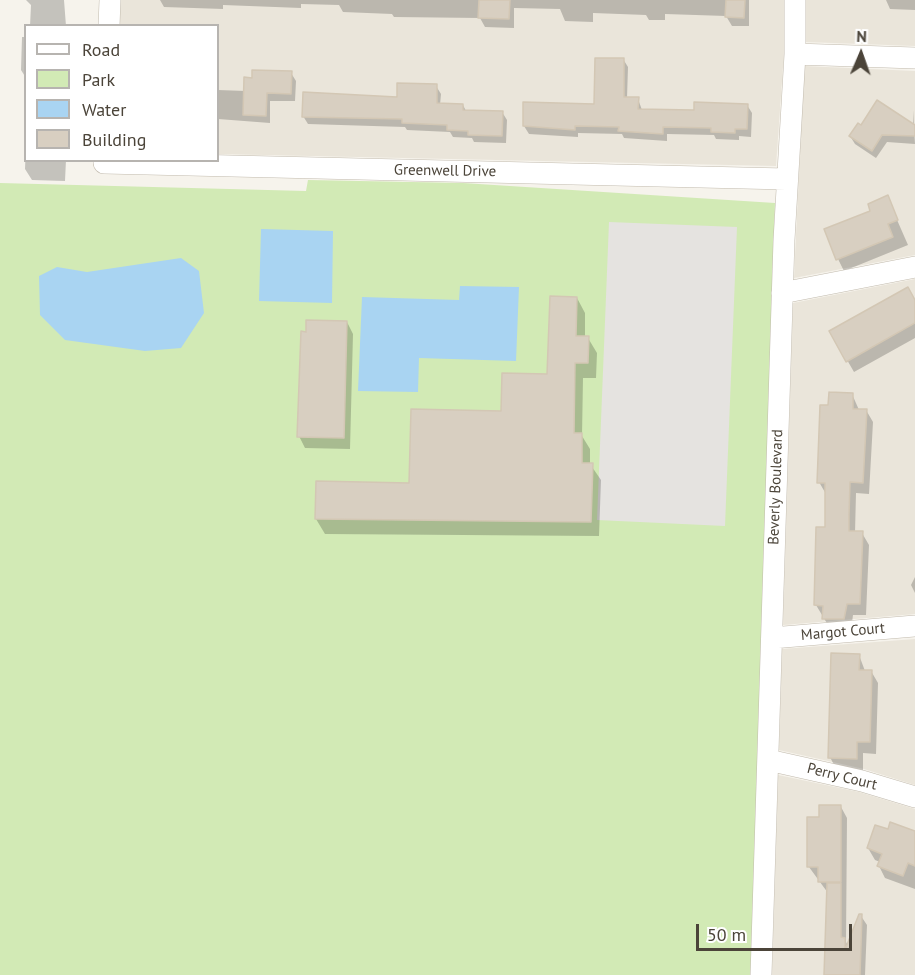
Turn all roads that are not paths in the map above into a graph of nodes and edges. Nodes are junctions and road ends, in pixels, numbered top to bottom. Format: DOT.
graph roads {
  1 [pos="110,0"];
  2 [pos="795,0"];
  3 [pos="109,24"];
  4 [pos="795,54"];
  5 [pos="915,58"];
  6 [pos="104,162"];
  7 [pos="786,179"];
  8 [pos="915,267"];
  9 [pos="782,293"];
  10 [pos="915,626"];
  11 [pos="772,638"];
  12 [pos="768,760"];
  13 [pos="915,797"];
  14 [pos="761,975"];
  1 -- 3 [label="street"];
  2 -- 4 [label="street, Beverly Boulevard"];
  4 -- 5 [label="street"];
  4 -- 7 [label="street, Beverly Boulevard"];
  6 -- 7 [label="street, Greenwell Drive"];
  7 -- 9 [label="street, Beverly Boulevard"];
  8 -- 9 [label="street"];
  9 -- 11 [label="street, Beverly Boulevard"];
  10 -- 11 [label="street, Margot Court"];
  11 -- 12 [label="street, Beverly Boulevard"];
  12 -- 13 [label="street, Perry Court"];
  12 -- 14 [label="street, Beverly Boulevard"];
}
